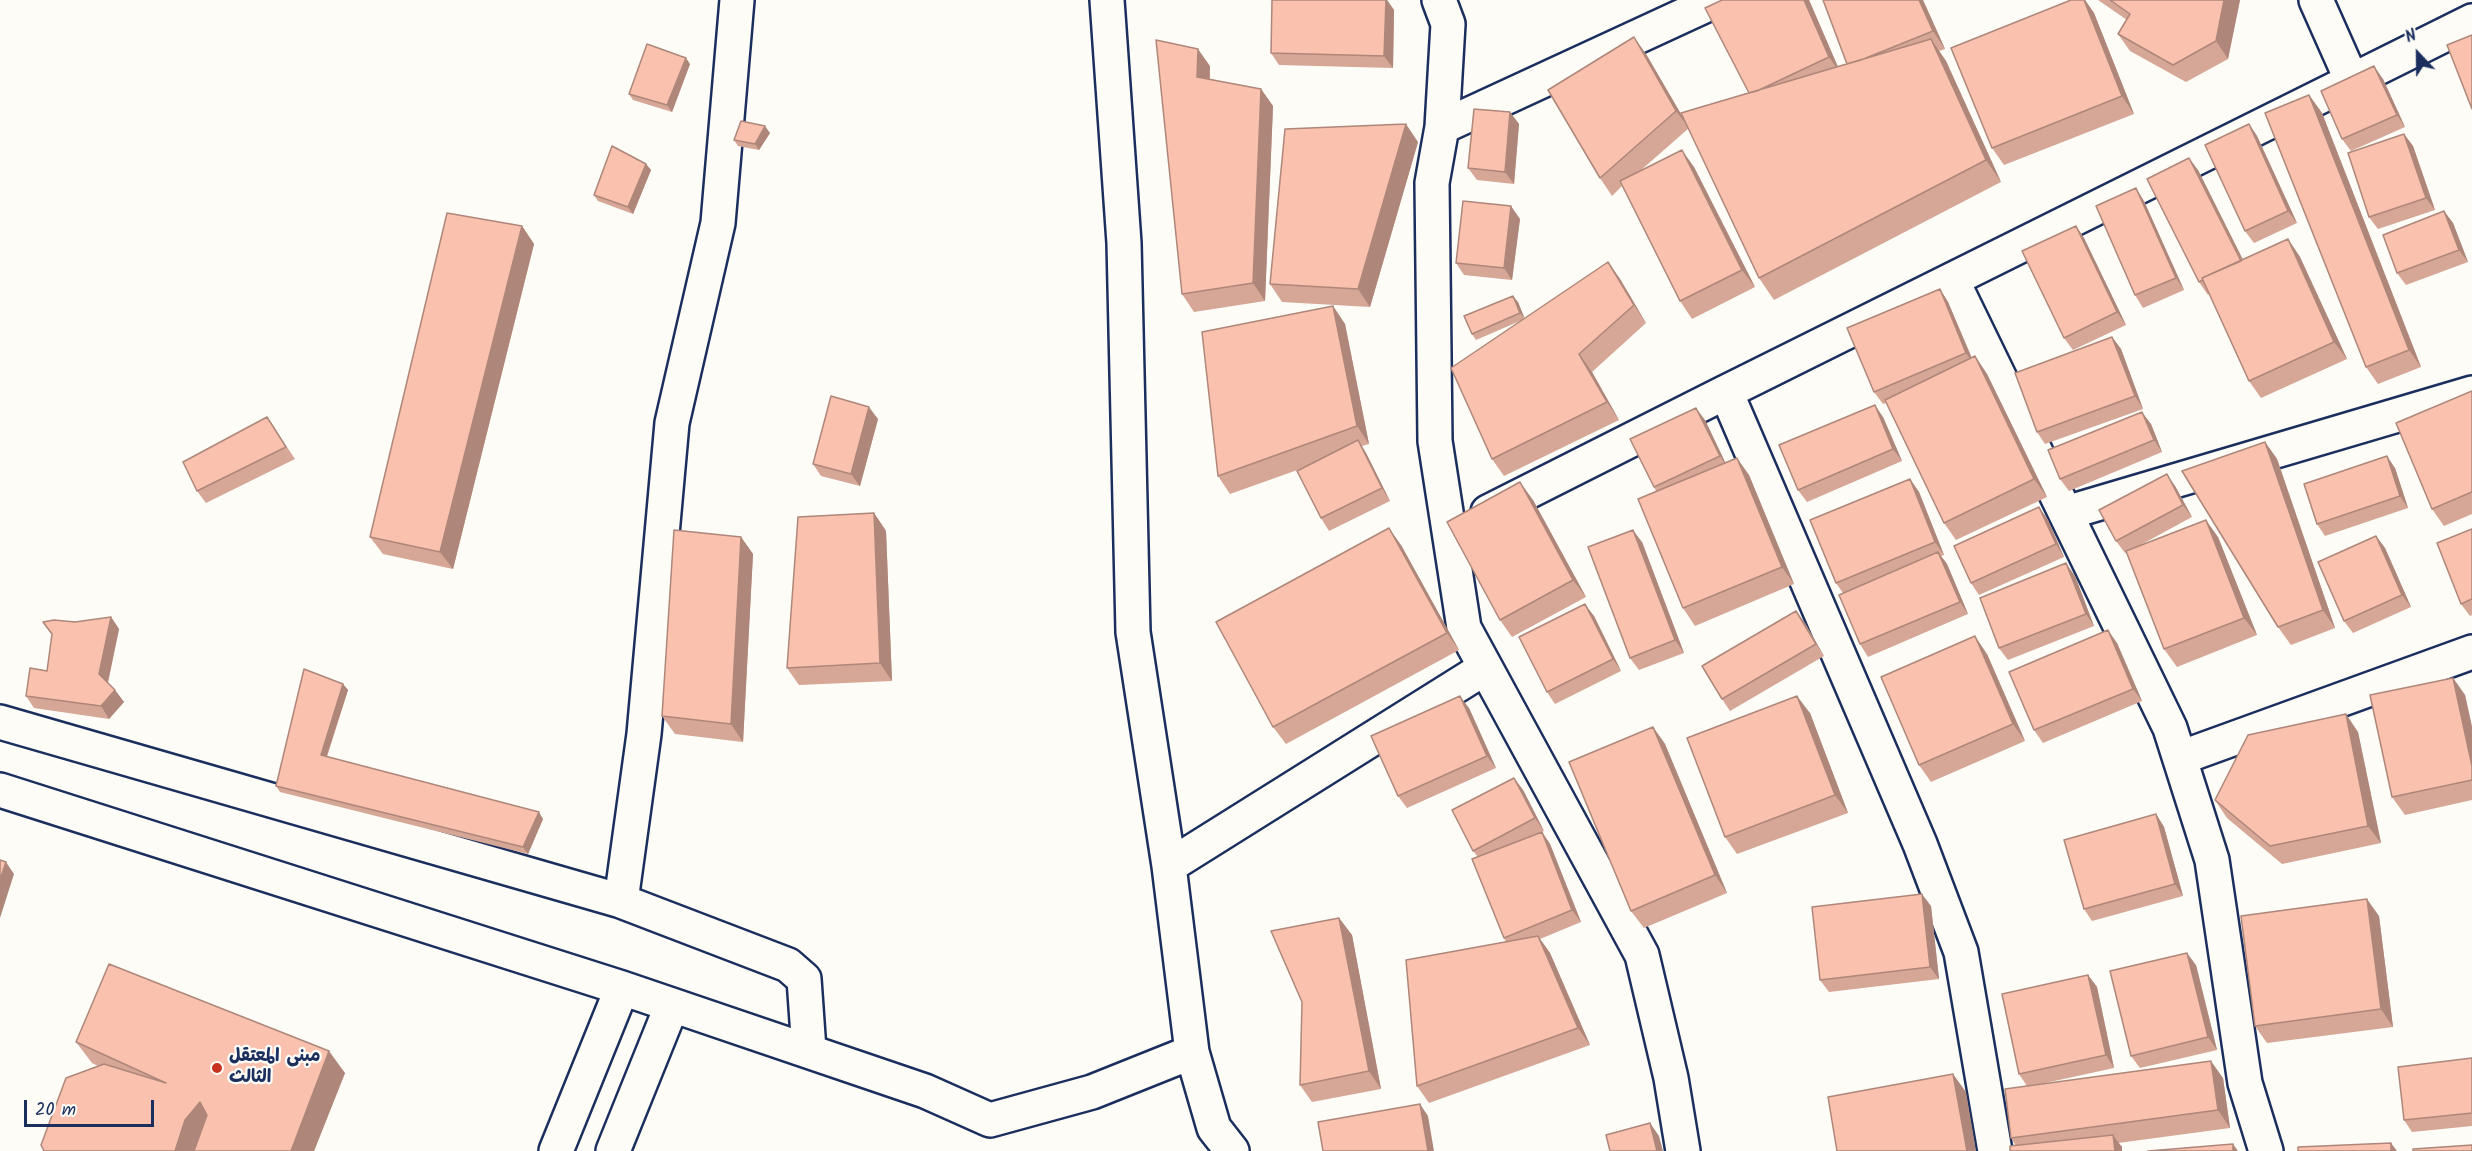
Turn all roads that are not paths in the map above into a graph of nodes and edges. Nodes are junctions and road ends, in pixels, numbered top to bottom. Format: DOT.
graph roads {
  1 [pos="736,0"];
  2 [pos="1107,0"];
  3 [pos="1439,0"];
  4 [pos="1717,0"];
  5 [pos="2316,0"];
  6 [pos="2472,21"];
  7 [pos="2352,81"];
  8 [pos="1442,127"];
  9 [pos="1952,280"];
  10 [pos="1726,392"];
  11 [pos="2472,393"];
  12 [pos="2066,513"];
  13 [pos="1449,531"];
  14 [pos="2472,652"];
  15 [pos="1485,668"];
  16 [pos="0,722"];
  17 [pos="2180,758"];
  18 [pos="0,790"];
  19 [pos="1169,866"];
  20 [pos="621,901"];
  21 [pos="622,988"];
  22 [pos="672,1005"];
  23 [pos="809,1050"];
  24 [pos="1192,1052"];
  25 [pos="1215,1143"];
  26 [pos="555,1151"];
  27 [pos="613,1151"];
  28 [pos="1683,1151"];
  29 [pos="1995,1151"];
  30 [pos="2266,1151"];
  1 -- 20 [label="street"];
  2 -- 19 [label="street"];
  3 -- 8 [label="street"];
  4 -- 8 [label="street"];
  5 -- 7 [label="street"];
  6 -- 7 [label="street"];
  7 -- 9 [label="street"];
  8 -- 13 [label="street"];
  9 -- 10 [label="street"];
  9 -- 12 [label="street"];
  10 -- 13 [label="street"];
  10 -- 29 [label="street"];
  11 -- 12 [label="street"];
  12 -- 17 [label="street"];
  13 -- 15 [label="street"];
  14 -- 17 [label="street"];
  15 -- 19 [label="street"];
  15 -- 28 [label="street"];
  16 -- 20 [label="street"];
  17 -- 30 [label="street"];
  18 -- 21 [label="street"];
  19 -- 24 [label="street"];
  20 -- 23 [label="street"];
  21 -- 22 [label="street"];
  21 -- 26 [label="street"];
  22 -- 23 [label="street"];
  22 -- 27 [label="street"];
  23 -- 24 [label="street"];
  24 -- 25 [label="street"];
}
